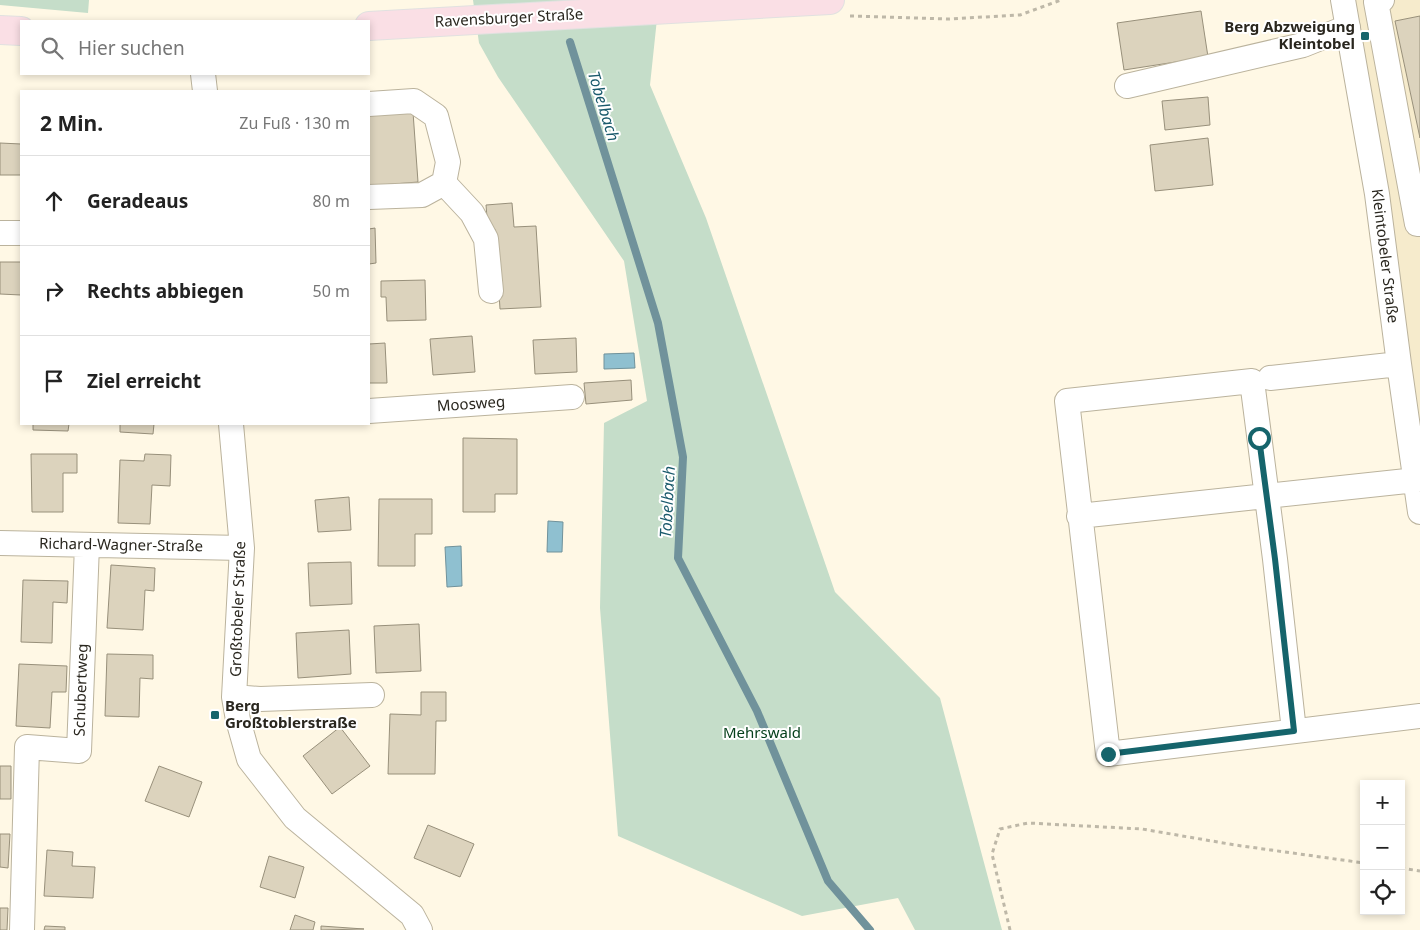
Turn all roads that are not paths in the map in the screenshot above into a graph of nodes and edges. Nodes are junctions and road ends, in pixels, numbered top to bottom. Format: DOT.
graph roads {
  1 [pos="830,0"];
  2 [pos="1343,0"];
  3 [pos="1382,0"];
  4 [pos="370,26"];
  5 [pos="1348,27"];
  6 [pos="0,30"];
  7 [pos="20,30"];
  8 [pos="203,75"];
  9 [pos="1127,86"];
  10 [pos="205,90"];
  11 [pos="370,104"];
  12 [pos="444,183"];
  13 [pos="370,197"];
  14 [pos="1420,224"];
  15 [pos="0,233"];
  16 [pos="20,233"];
  17 [pos="491,291"];
  18 [pos="1399,364"];
  19 [pos="1270,378"];
  20 [pos="572,398"];
  21 [pos="1413,409"];
  22 [pos="370,411"];
  23 [pos="231,425"];
  24 [pos="1416,480"];
  25 [pos="1266,496"];
  26 [pos="1420,512"];
  27 [pos="1080,516"];
  28 [pos="0,543"];
  29 [pos="87,545"];
  30 [pos="242,548"];
  31 [pos="372,695"];
  32 [pos="234,697"];
  33 [pos="1420,716"];
  34 [pos="1294,731"];
  35 [pos="22,930"];
  36 [pos="420,930"];
  1 -- 4 [label="main road, Ravensburger Straße"];
  2 -- 5 [label="street, Kleintobeler Straße"];
  3 -- 14 [label="street"];
  5 -- 9 [label="street"];
  5 -- 18 [label="street, Kleintobeler Straße"];
  6 -- 7 [label="main road"];
  8 -- 10 [label="street"];
  11 -- 12 [label="street"];
  12 -- 13 [label="street"];
  12 -- 17 [label="street"];
  15 -- 16 [label="street"];
  18 -- 19 [label="street"];
  18 -- 21 [label="street, Kleintobeler Straße"];
  20 -- 22 [label="street, Moosweg"];
  21 -- 24 [label="street, Kleintobeler Straße"];
  23 -- 30 [label="street, Großtobeler Straße"];
  24 -- 25 [label="street"];
  24 -- 26 [label="street, Kleintobeler Straße"];
  25 -- 27 [label="street"];
  25 -- 27 [label="street"];
  25 -- 34 [label="street"];
  27 -- 34 [label="street"];
  28 -- 29 [label="street, Richard-Wagner-Straße"];
  29 -- 30 [label="street, Richard-Wagner-Straße"];
  29 -- 35 [label="street, Schubertweg"];
  30 -- 32 [label="street, Großtobeler Straße"];
  31 -- 32 [label="street"];
  32 -- 36 [label="street, Großtobeler Straße"];
  33 -- 34 [label="street"];
}
